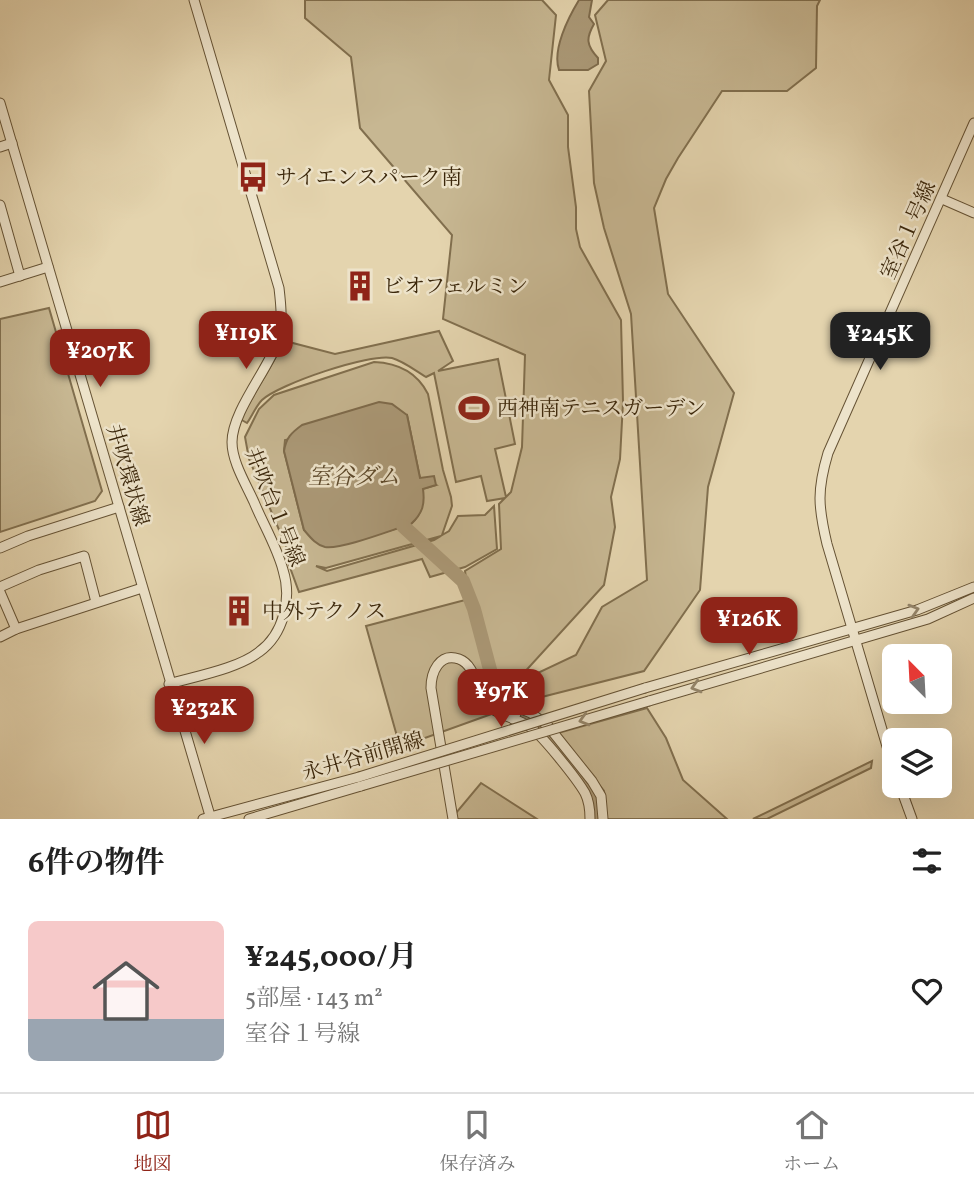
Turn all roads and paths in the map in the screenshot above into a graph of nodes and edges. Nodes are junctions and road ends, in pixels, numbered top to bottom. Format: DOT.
graph roads {
  1 [pos="194,0"];
  2 [pos="0,103"];
  3 [pos="974,123"];
  4 [pos="12,143"];
  5 [pos="0,147"];
  6 [pos="942,199"];
  7 [pos="0,205"];
  8 [pos="974,213"];
  9 [pos="4,235"];
  10 [pos="48,267"];
  11 [pos="20,276"];
  12 [pos="0,282"];
  13 [pos="119,507"];
  14 [pos="0,548"];
  15 [pos="974,587"];
  16 [pos="142,588"];
  17 [pos="0,590"];
  18 [pos="974,598"];
  19 [pos="96,602"];
  20 [pos="853,628"];
  21 [pos="16,629"];
  22 [pos="0,637"];
  23 [pos="856,641"];
  24 [pos="169,684"];
  25 [pos="513,719"];
  26 [pos="882,729"];
  27 [pos="360,782"];
  28 [pos="904,798"];
  29 [pos="208,818"];
  30 [pos="249,819"];
  31 [pos="453,819"];
  32 [pos="590,819"];
  33 [pos="603,819"];
  34 [pos="912,819"];
  1 -- 24 [label="street, 井吹台１号線"];
  2 -- 4 [label="street, 井吹環状線"];
  3 -- 6 [label="street, 室谷１号線"];
  4 -- 5 [label="street"];
  4 -- 10 [label="street, 井吹環状線"];
  6 -- 8 [label="street"];
  6 -- 20 [label="street, 室谷１号線"];
  7 -- 9 [label="street"];
  9 -- 11 [label="street"];
  10 -- 11 [label="street"];
  10 -- 13 [label="street, 井吹環状線"];
  11 -- 12 [label="street"];
  13 -- 14 [label="street"];
  13 -- 16 [label="street, 井吹環状線"];
  20 -- 15 [label="street, 永井谷前開線, one-way"];
  16 -- 19 [label="street"];
  16 -- 24 [label="street, 井吹環状線"];
  17 -- 19 [label="street"];
  17 -- 21 [label="street"];
  18 -- 23 [label="street, 永井谷前開線"];
  19 -- 21 [label="street"];
  20 -- 23 [label="street, 室谷１号線"];
  20 -- 27 [label="street, 永井谷前開線, bridge"];
  21 -- 22 [label="street"];
  23 -- 26 [label="street, 室谷１号線"];
  23 -- 27 [label="street, 永井谷前開線, one-way, bridge"];
  24 -- 29 [label="street, 井吹環状線"];
  25 -- 31 [label="street"];
  25 -- 32 [label="street"];
  25 -- 33 [label="street"];
  27 -- 29 [label="street, 永井谷前開線"];
  27 -- 30 [label="street, 永井谷前開線"];
  28 -- 34 [label="street"];
}
